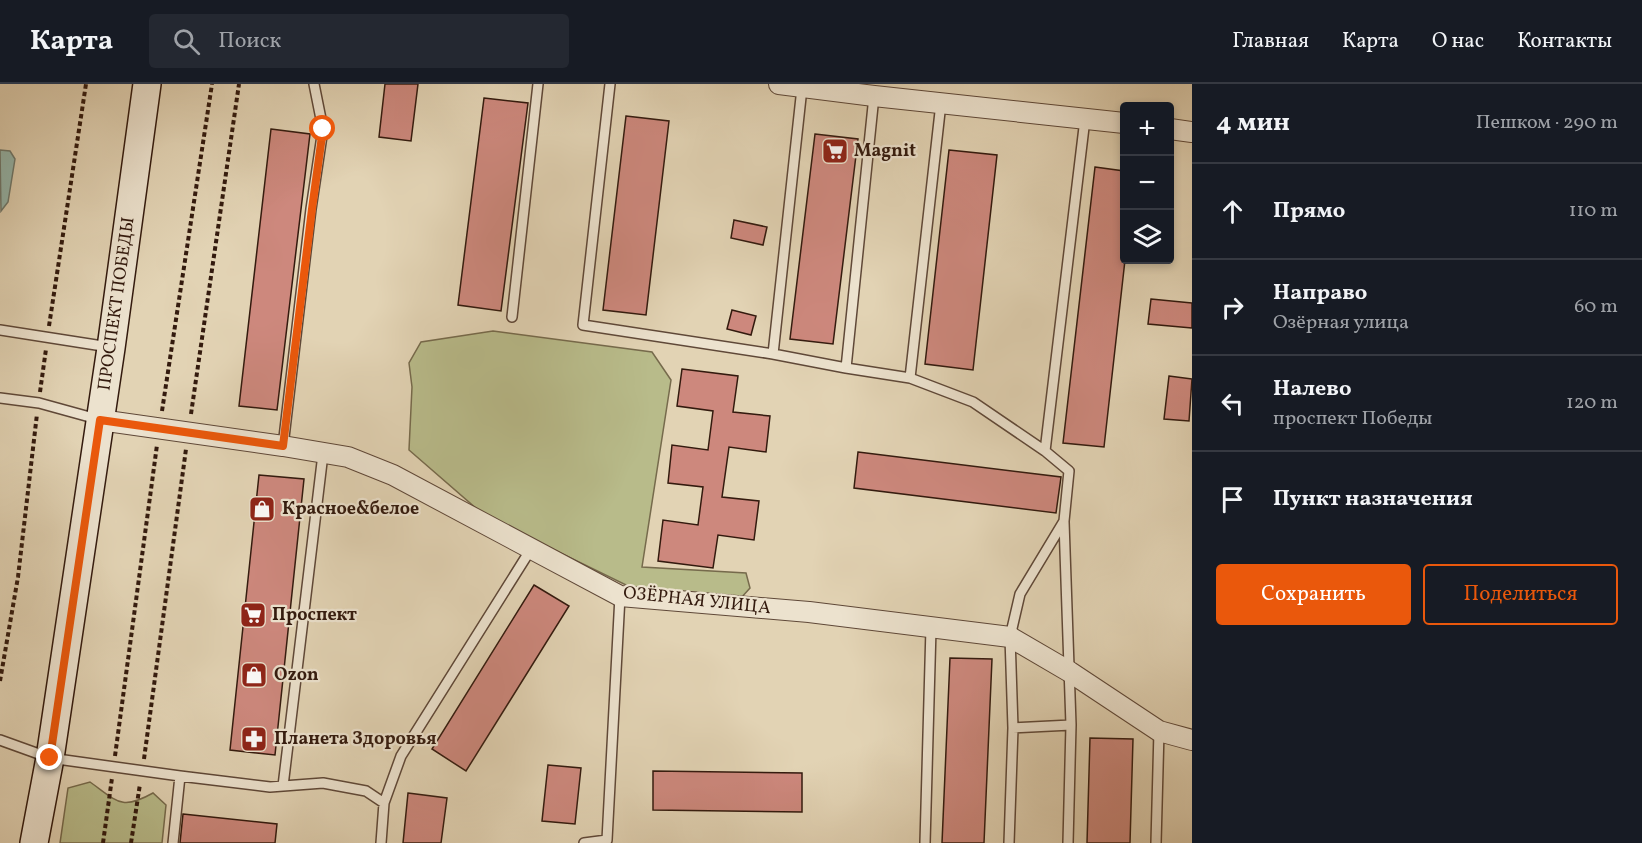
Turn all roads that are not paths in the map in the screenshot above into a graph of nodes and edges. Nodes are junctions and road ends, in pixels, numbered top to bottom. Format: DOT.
graph roads {
  1 [pos="314,84"];
  2 [pos="538,84"];
  3 [pos="610,84"];
  4 [pos="778,84"];
  5 [pos="802,88"];
  6 [pos="143,89"];
  7 [pos="874,96"];
  8 [pos="941,103"];
  9 [pos="1084,119"];
  10 [pos="1120,123"];
  11 [pos="1174,130"];
  12 [pos="1192,132"];
  13 [pos="512,317"];
  14 [pos="0,330"];
  15 [pos="111,348"];
  16 [pos="773,354"];
  17 [pos="846,368"];
  18 [pos="910,378"];
  19 [pos="0,398"];
  20 [pos="100,420"];
  21 [pos="283,446"];
  22 [pos="1045,451"];
  23 [pos="323,454"];
  24 [pos="1064,521"];
  25 [pos="531,549"];
  26 [pos="620,596"];
  27 [pos="931,628"];
  28 [pos="1010,637"];
  29 [pos="1070,672"];
  30 [pos="1071,726"];
  31 [pos="1013,728"];
  32 [pos="1159,731"];
  33 [pos="0,740"];
  34 [pos="1192,740"];
  35 [pos="50,758"];
  36 [pos="180,776"];
  37 [pos="283,786"];
  38 [pos="384,803"];
  39 [pos="34,843"];
  40 [pos="173,843"];
  41 [pos="381,843"];
  42 [pos="584,843"];
  43 [pos="925,843"];
  44 [pos="1009,843"];
  45 [pos="1068,843"];
  46 [pos="1156,843"];
  1 -- 21 [label="lane"];
  2 -- 13 [label="lane"];
  3 -- 16 [label="lane"];
  4 -- 5 [label="street"];
  5 -- 7 [label="street"];
  5 -- 16 [label="lane"];
  6 -- 15 [label="street, ПРОСПЕКТ ПОБЕДЫ"];
  7 -- 8 [label="street"];
  7 -- 17 [label="lane"];
  8 -- 9 [label="street"];
  8 -- 18 [label="lane"];
  9 -- 10 [label="street"];
  9 -- 22 [label="lane"];
  11 -- 12 [label="street"];
  14 -- 15 [label="lane"];
  15 -- 20 [label="street, ПРОСПЕКТ ПОБЕДЫ"];
  16 -- 17 [label="lane"];
  17 -- 18 [label="lane"];
  18 -- 22 [label="lane"];
  19 -- 20 [label="lane"];
  20 -- 21 [label="street, ОЗЁРНАЯ УЛИЦА"];
  20 -- 35 [label="street, ПРОСПЕКТ ПОБЕДЫ"];
  21 -- 23 [label="street, ОЗЁРНАЯ УЛИЦА"];
  22 -- 24 [label="lane"];
  23 -- 25 [label="street, ОЗЁРНАЯ УЛИЦА"];
  23 -- 37 [label="lane"];
  24 -- 28 [label="lane"];
  24 -- 29 [label="lane"];
  25 -- 26 [label="street, ОЗЁРНАЯ УЛИЦА"];
  25 -- 38 [label="lane"];
  26 -- 27 [label="street, ОЗЁРНАЯ УЛИЦА"];
  26 -- 42 [label="lane"];
  27 -- 28 [label="street, ОЗЁРНАЯ УЛИЦА"];
  27 -- 43 [label="lane"];
  28 -- 29 [label="street, ОЗЁРНАЯ УЛИЦА"];
  28 -- 31 [label="lane"];
  29 -- 30 [label="lane"];
  29 -- 32 [label="street, ОЗЁРНАЯ УЛИЦА"];
  30 -- 31 [label="lane"];
  30 -- 45 [label="lane"];
  31 -- 44 [label="lane"];
  32 -- 34 [label="street, ОЗЁРНАЯ УЛИЦА"];
  32 -- 46 [label="lane"];
  33 -- 35 [label="lane"];
  35 -- 36 [label="lane"];
  35 -- 39 [label="street, ПРОСПЕКТ ПОБЕДЫ"];
  36 -- 37 [label="lane"];
  36 -- 40 [label="lane"];
  37 -- 38 [label="lane"];
  38 -- 41 [label="lane"];
}
